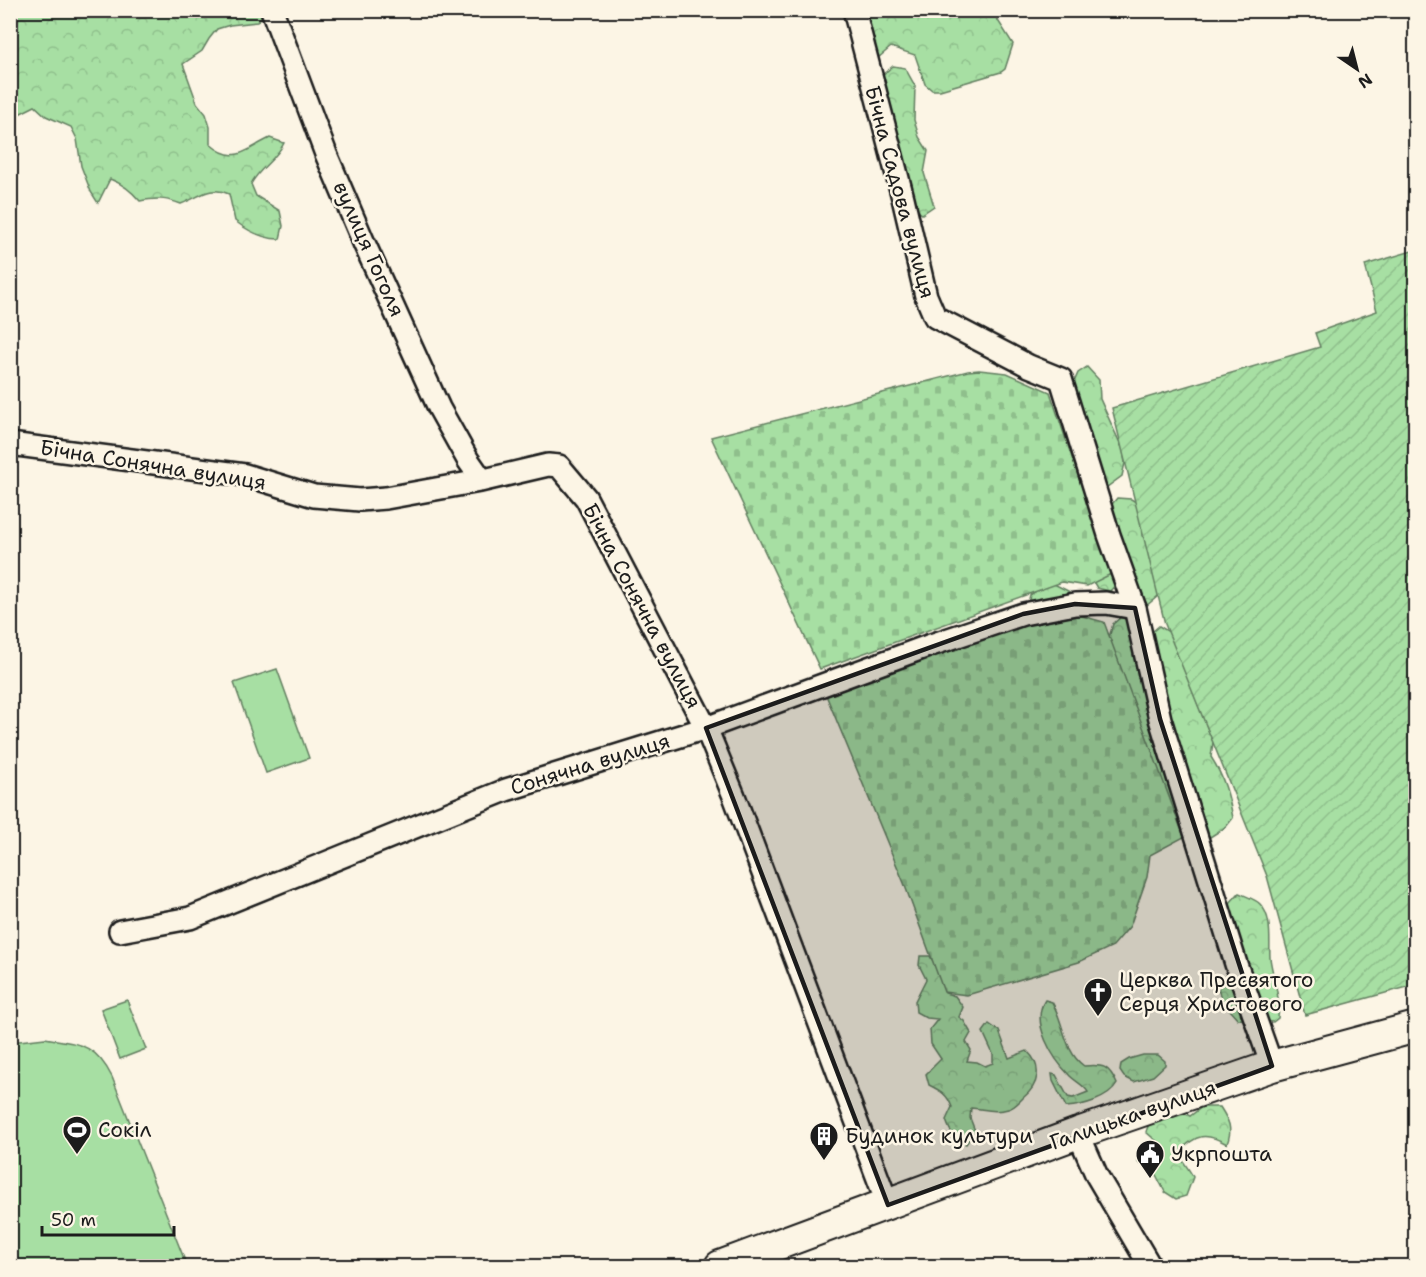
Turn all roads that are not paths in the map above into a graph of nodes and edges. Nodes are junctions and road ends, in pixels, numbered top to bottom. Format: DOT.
graph roads {
  1 [pos="272,10"];
  2 [pos="854,10"];
  3 [pos="10,444"];
  4 [pos="482,480"];
  5 [pos="1135,608"];
  6 [pos="705,728"];
  7 [pos="120,931"];
  8 [pos="1416,1028"];
  9 [pos="1272,1066"];
  10 [pos="1078,1133"];
  11 [pos="888,1205"];
  12 [pos="720,1266"];
  13 [pos="1150,1266"];
  1 -- 4 [label="street, вулиця Гоголя"];
  2 -- 5 [label="street, Бічна Садова вулиця"];
  3 -- 4 [label="street, Бічна Сонячна вулиця"];
  4 -- 6 [label="street, Бічна Сонячна вулиця"];
  5 -- 6 [label="street, Сонячна вулиця"];
  5 -- 9 [label="street, Бічна Садова вулиця"];
  6 -- 7 [label="street, Сонячна вулиця"];
  6 -- 11 [label="street, Бічна Сонячна вулиця"];
  8 -- 9 [label="street, Галицька вулиця"];
  9 -- 10 [label="street, Галицька вулиця"];
  10 -- 11 [label="street, Галицька вулиця"];
  10 -- 13 [label="street"];
  11 -- 12 [label="street, Галицька вулиця"];
}
